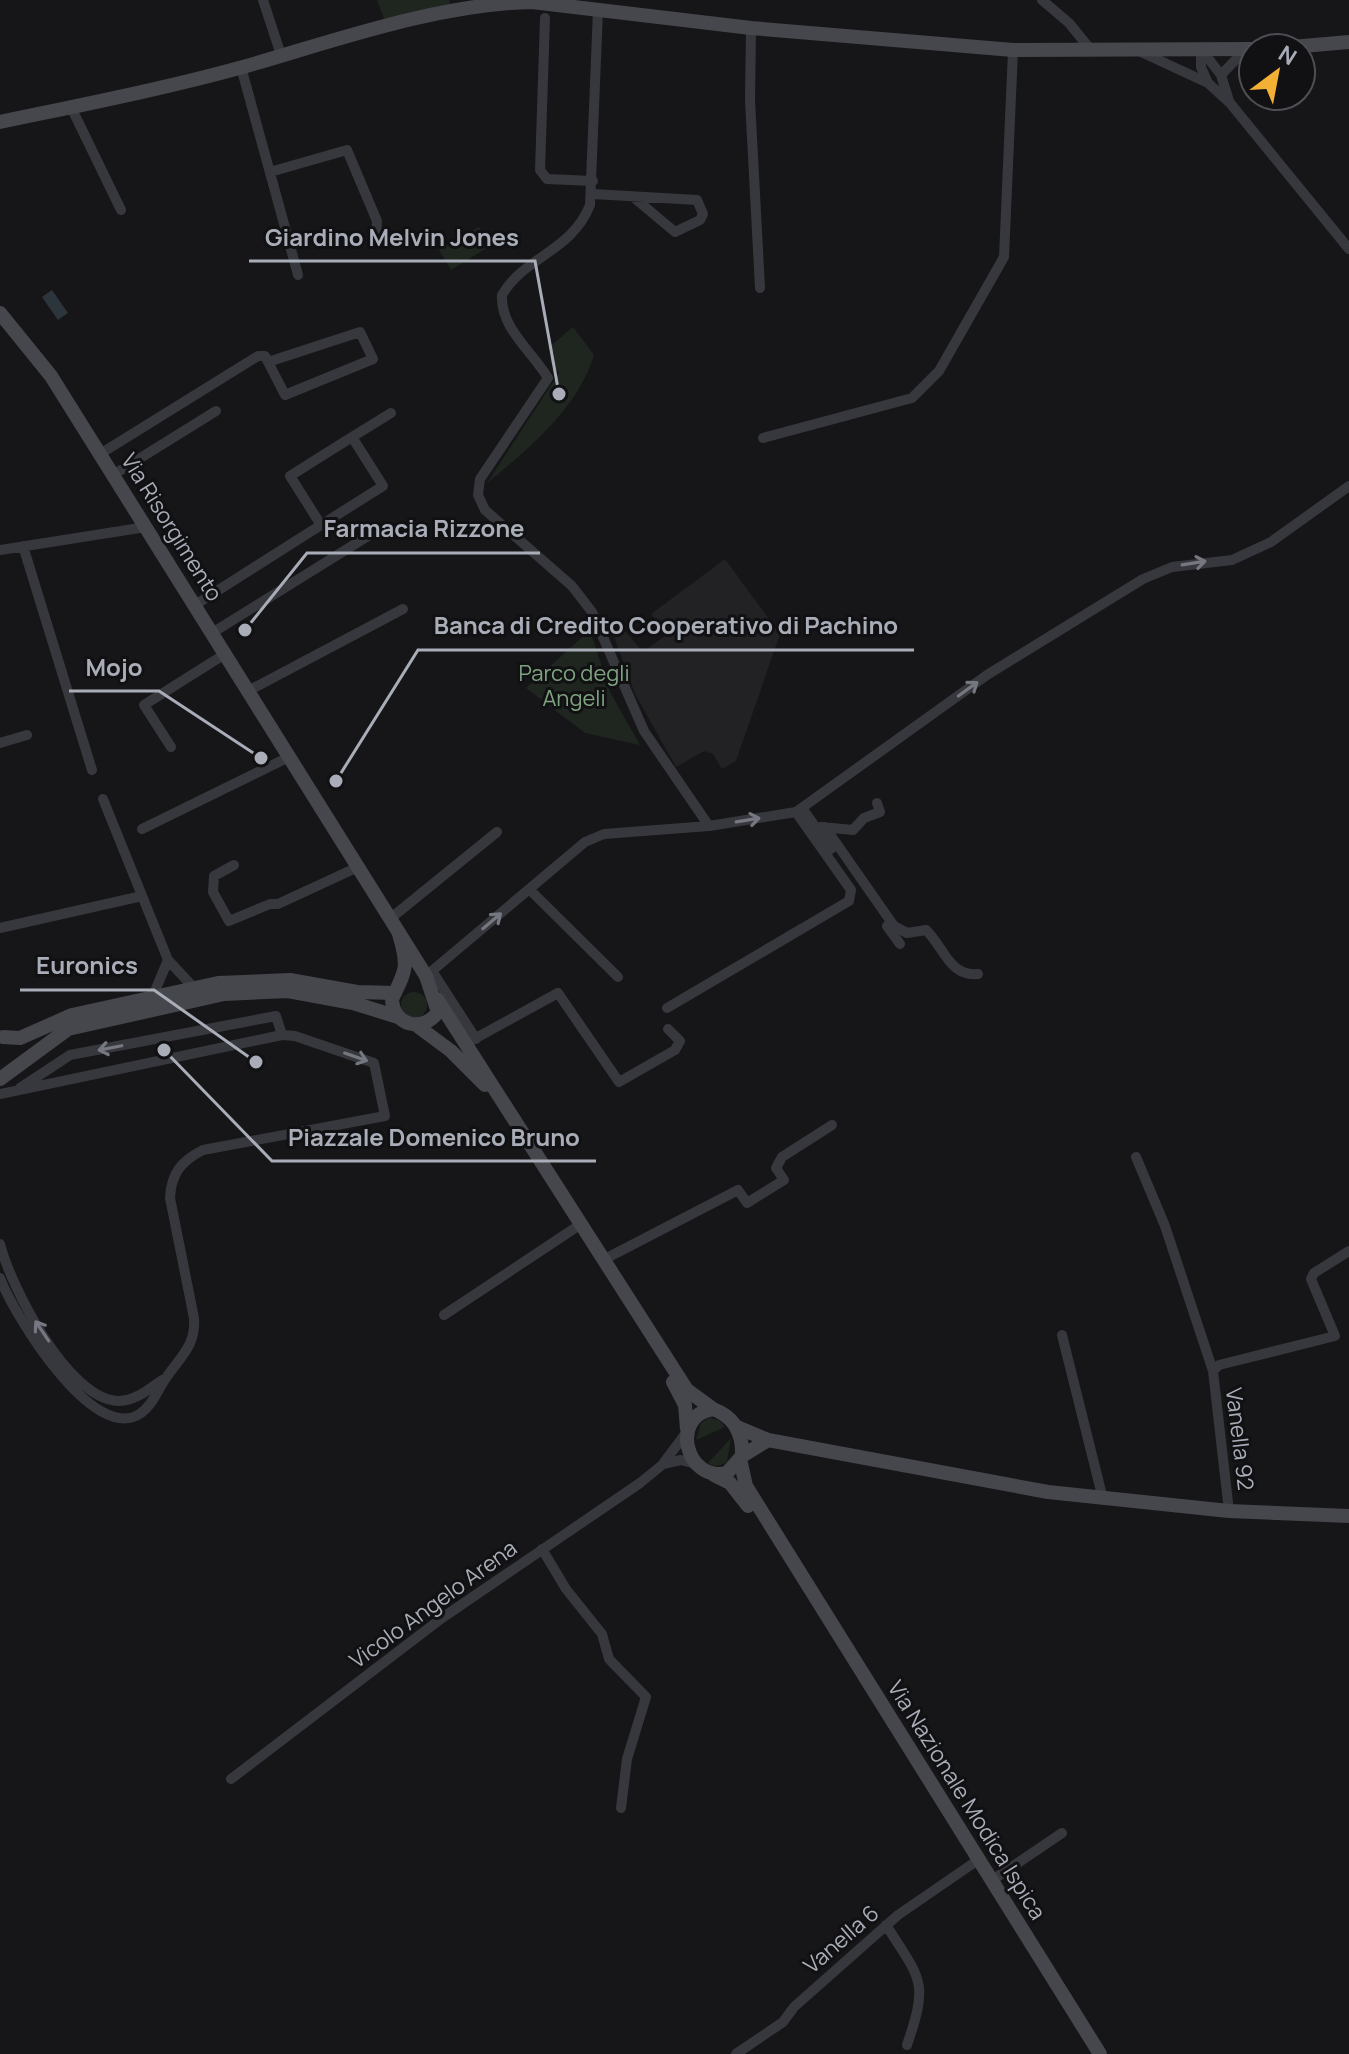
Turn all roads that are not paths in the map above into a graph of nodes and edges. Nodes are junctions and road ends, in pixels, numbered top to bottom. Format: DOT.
graph roads {
  1 [pos="263,0"];
  2 [pos="1042,0"];
  3 [pos="480,4"];
  4 [pos="598,10"];
  5 [pos="545,18"];
  6 [pos="751,28"];
  7 [pos="1349,42"];
  8 [pos="1317,45"];
  9 [pos="1201,49"];
  10 [pos="1237,49"];
  11 [pos="1013,50"];
  12 [pos="1091,50"];
  13 [pos="1137,50"];
  14 [pos="281,55"];
  15 [pos="1237,61"];
  16 [pos="241,67"];
  17 [pos="1221,75"];
  18 [pos="1208,83"];
  19 [pos="1230,103"];
  20 [pos="71,107"];
  21 [pos="0,122"];
  22 [pos="270,172"];
  23 [pos="593,181"];
  24 [pos="593,194"];
  25 [pos="632,196"];
  26 [pos="121,210"];
  27 [pos="376,237"];
  28 [pos="1349,249"];
  29 [pos="298,275"];
  30 [pos="760,288"];
  31 [pos="0,313"];
  32 [pos="268,362"];
  33 [pos="216,411"];
  34 [pos="391,413"];
  35 [pos="352,437"];
  36 [pos="763,438"];
  37 [pos="100,454"];
  38 [pos="113,475"];
  39 [pos="1349,486"];
  40 [pos="321,525"];
  41 [pos="146,527"];
  42 [pos="368,536"];
  43 [pos="23,546"];
  44 [pos="0,550"];
  45 [pos="195,605"];
  46 [pos="403,609"];
  47 [pos="212,633"];
  48 [pos="225,654"];
  49 [pos="248,691"];
  50 [pos="27,735"];
  51 [pos="0,743"];
  52 [pos="171,747"];
  53 [pos="289,757"];
  54 [pos="92,770"];
  55 [pos="103,799"];
  56 [pos="877,803"];
  57 [pos="799,810"];
  58 [pos="709,826"];
  59 [pos="820,826"];
  60 [pos="142,829"];
  61 [pos="497,832"];
  62 [pos="234,865"];
  63 [pos="358,867"];
  64 [pos="529,889"];
  65 [pos="142,896"];
  66 [pos="391,918"];
  67 [pos="0,928"];
  68 [pos="399,934"];
  69 [pos="900,944"];
  70 [pos="168,960"];
  71 [pos="429,974"];
  72 [pos="978,974"];
  73 [pos="618,977"];
  74 [pos="195,989"];
  75 [pos="398,990"];
  76 [pos="434,996"];
  77 [pos="152,998"];
  78 [pos="667,1008"];
  79 [pos="398,1017"];
  80 [pos="416,1025"];
  81 [pos="668,1029"];
  82 [pos="199,1030"];
  83 [pos="282,1035"];
  84 [pos="1,1036"];
  85 [pos="472,1041"];
  86 [pos="204,1052"];
  87 [pos="5,1082"];
  88 [pos="19,1089"];
  89 [pos="832,1125"];
  90 [pos="518,1126"];
  91 [pos="1136,1157"];
  92 [pos="581,1224"];
  93 [pos="0,1244"];
  94 [pos="1349,1251"];
  95 [pos="603,1260"];
  96 [pos="0,1278"];
  97 [pos="635,1311"];
  98 [pos="444,1315"];
  99 [pos="1062,1335"];
  100 [pos="1213,1371"];
  101 [pos="167,1377"];
  102 [pos="713,1409"];
  103 [pos="737,1427"];
  104 [pos="687,1430"];
  105 [pos="768,1440"];
  106 [pos="741,1458"];
  107 [pos="696,1464"];
  108 [pos="662,1465"];
  109 [pos="714,1475"];
  110 [pos="1103,1499"];
  111 [pos="1229,1511"];
  112 [pos="1349,1516"];
  113 [pos="542,1549"];
  114 [pos="797,1569"];
  115 [pos="231,1779"];
  116 [pos="621,1808"];
  117 [pos="1062,1833"];
  118 [pos="978,1860"];
  119 [pos="991,1881"];
  120 [pos="886,1925"];
  121 [pos="907,2045"];
  122 [pos="736,2054"];
  123 [pos="1100,2054"];
  1 -- 14 [label="street"];
  2 -- 12 [label="street"];
  3 -- 4 [label="street"];
  3 -- 14 [label="street"];
  4 -- 6 [label="street"];
  4 -- 23 [label="street"];
  5 -- 23 [label="street"];
  6 -- 11 [label="street"];
  6 -- 30 [label="street"];
  7 -- 8 [label="street"];
  9 -- 10 [label="street"];
  9 -- 13 [label="street"];
  9 -- 17 [label="street"];
  9 -- 18 [label="street"];
  11 -- 12 [label="street"];
  11 -- 36 [label="street"];
  12 -- 13 [label="street"];
  13 -- 18 [label="street"];
  14 -- 16 [label="street"];
  15 -- 17 [label="street"];
  16 -- 20 [label="street"];
  16 -- 22 [label="street"];
  17 -- 19 [label="street"];
  18 -- 19 [label="street"];
  19 -- 28 [label="street"];
  20 -- 21 [label="street"];
  20 -- 26 [label="street"];
  22 -- 27 [label="street"];
  22 -- 29 [label="street"];
  23 -- 24 [label="street"];
  24 -- 25 [label="street"];
  24 -- 58 [label="street"];
  25 -- 25 [label="street"];
  31 -- 37 [label="street, Via Risorgimento"];
  32 -- 32 [label="street"];
  32 -- 37 [label="street"];
  33 -- 38 [label="street"];
  34 -- 35 [label="street"];
  35 -- 40 [label="street"];
  35 -- 40 [label="street"];
  37 -- 38 [label="street, Via Risorgimento"];
  38 -- 41 [label="street, Via Risorgimento"];
  57 -- 39 [label="street, one-way"];
  40 -- 45 [label="street"];
  41 -- 43 [label="street"];
  41 -- 45 [label="street, Via Risorgimento"];
  42 -- 47 [label="street"];
  43 -- 44 [label="street"];
  43 -- 54 [label="street"];
  45 -- 47 [label="street, Via Risorgimento"];
  46 -- 49 [label="street"];
  47 -- 48 [label="street, Via Risorgimento"];
  48 -- 49 [label="street, Via Risorgimento"];
  48 -- 52 [label="street"];
  49 -- 53 [label="street, Via Risorgimento"];
  50 -- 51 [label="street"];
  53 -- 60 [label="street"];
  53 -- 63 [label="street, Via Risorgimento"];
  55 -- 65 [label="street"];
  56 -- 59 [label="street"];
  58 -- 57 [label="street, one-way"];
  57 -- 59 [label="street"];
  57 -- 78 [label="street"];
  58 -- 64 [label="street"];
  59 -- 69 [label="street"];
  59 -- 72 [label="street"];
  61 -- 66 [label="street"];
  62 -- 63 [label="street"];
  63 -- 66 [label="street, Via Risorgimento"];
  71 -- 64 [label="street, one-way"];
  64 -- 73 [label="street"];
  65 -- 67 [label="street"];
  65 -- 70 [label="street"];
  66 -- 68 [label="street, Via Risorgimento"];
  68 -- 71 [label="street"];
  68 -- 75 [label="street"];
  70 -- 74 [label="street"];
  70 -- 77 [label="street"];
  71 -- 76 [label="street"];
  71 -- 85 [label="street"];
  74 -- 75 [label="street"];
  74 -- 77 [label="street"];
  75 -- 76 [label="street"];
  75 -- 79 [label="street"];
  76 -- 80 [label="street"];
  76 -- 85 [label="street"];
  77 -- 84 [label="street"];
  79 -- 80 [label="street"];
  79 -- 87 [label="street"];
  80 -- 90 [label="street"];
  81 -- 85 [label="street"];
  82 -- 83 [label="street"];
  82 -- 86 [label="street"];
  82 -- 88 [label="street, one-way"];
  83 -- 86 [label="street"];
  83 -- 101 [label="street, one-way"];
  84 -- 87 [label="street"];
  85 -- 90 [label="street"];
  86 -- 88 [label="street"];
  87 -- 88 [label="street"];
  89 -- 95 [label="street"];
  90 -- 92 [label="street"];
  91 -- 100 [label="street"];
  92 -- 95 [label="street"];
  92 -- 98 [label="street"];
  101 -- 93 [label="street, one-way"];
  94 -- 100 [label="street, Vanella 92"];
  95 -- 97 [label="street"];
  96 -- 101 [label="street"];
  97 -- 102 [label="street"];
  97 -- 104 [label="street"];
  99 -- 110 [label="street"];
  100 -- 111 [label="street, Vanella 92"];
  102 -- 103 [label="street"];
  102 -- 104 [label="street"];
  103 -- 105 [label="street"];
  103 -- 106 [label="street"];
  104 -- 107 [label="street"];
  104 -- 108 [label="street, Vicolo Angelo Arena"];
  105 -- 106 [label="street"];
  105 -- 110 [label="street"];
  106 -- 109 [label="street"];
  106 -- 114 [label="street"];
  107 -- 108 [label="street"];
  107 -- 109 [label="street"];
  108 -- 113 [label="street, Vicolo Angelo Arena"];
  109 -- 114 [label="street"];
  110 -- 111 [label="street"];
  111 -- 112 [label="street"];
  113 -- 115 [label="street, Vicolo Angelo Arena"];
  113 -- 116 [label="street"];
  114 -- 118 [label="street, Via Nazionale Modica Ispica"];
  117 -- 119 [label="street"];
  118 -- 119 [label="street, Via Nazionale Modica Ispica"];
  118 -- 120 [label="street, Vanella 6"];
  119 -- 123 [label="street, Via Nazionale Modica Ispica"];
  120 -- 121 [label="street"];
  120 -- 122 [label="street, Vanella 6"];
}
